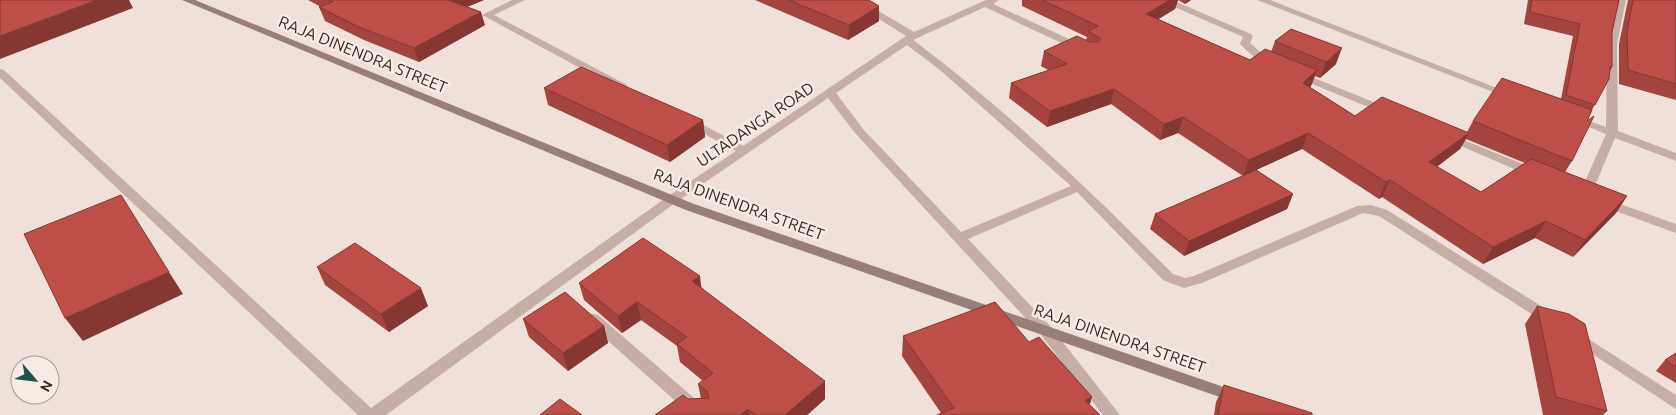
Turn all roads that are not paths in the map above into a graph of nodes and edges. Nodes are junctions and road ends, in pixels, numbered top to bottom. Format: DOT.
graph roads {
  1 [pos="186,0"];
  2 [pos="520,0"];
  3 [pos="854,0"];
  4 [pos="1164,0"];
  5 [pos="1262,0"];
  6 [pos="1621,0"];
  7 [pos="990,2"];
  8 [pos="910,38"];
  9 [pos="1091,53"];
  10 [pos="0,72"];
  11 [pos="633,92"];
  12 [pos="830,93"];
  13 [pos="1519,98"];
  14 [pos="676,114"];
  15 [pos="1394,114"];
  16 [pos="1563,115"];
  17 [pos="1612,133"];
  18 [pos="1440,134"];
  19 [pos="745,151"];
  20 [pos="1676,157"];
  21 [pos="1549,180"];
  22 [pos="1079,188"];
  23 [pos="671,200"];
  24 [pos="1676,229"];
  25 [pos="959,238"];
  26 [pos="554,284"];
  27 [pos="569,298"];
  28 [pos="584,311"];
  29 [pos="1046,331"];
  30 [pos="1251,402"];
  31 [pos="1676,403"];
  32 [pos="368,415"];
  33 [pos="374,415"];
  34 [pos="702,415"];
  35 [pos="1112,415"];
  1 -- 23 [label="main road, RAJA DINENDRA STREET"];
  2 -- 11 [label="street"];
  3 -- 8 [label="street"];
  4 -- 15 [label="street"];
  5 -- 13 [label="street"];
  6 -- 17 [label="street"];
  7 -- 8 [label="street, ULTADANGA ROAD"];
  7 -- 9 [label="street"];
  8 -- 12 [label="street, ULTADANGA ROAD"];
  8 -- 22 [label="street"];
  10 -- 32 [label="street"];
  12 -- 19 [label="street, ULTADANGA ROAD"];
  12 -- 25 [label="street"];
  14 -- 19 [label="street"];
  16 -- 17 [label="street"];
  17 -- 20 [label="street"];
  17 -- 24 [label="street"];
  18 -- 21 [label="street"];
  19 -- 23 [label="street, ULTADANGA ROAD"];
  22 -- 25 [label="street"];
  22 -- 31 [label="street"];
  23 -- 26 [label="street, ULTADANGA ROAD"];
  23 -- 29 [label="main road, RAJA DINENDRA STREET"];
  25 -- 29 [label="street"];
  26 -- 27 [label="street"];
  26 -- 33 [label="street, ULTADANGA ROAD"];
  28 -- 34 [label="street"];
  29 -- 30 [label="main road, RAJA DINENDRA STREET"];
  29 -- 35 [label="street"];
}
